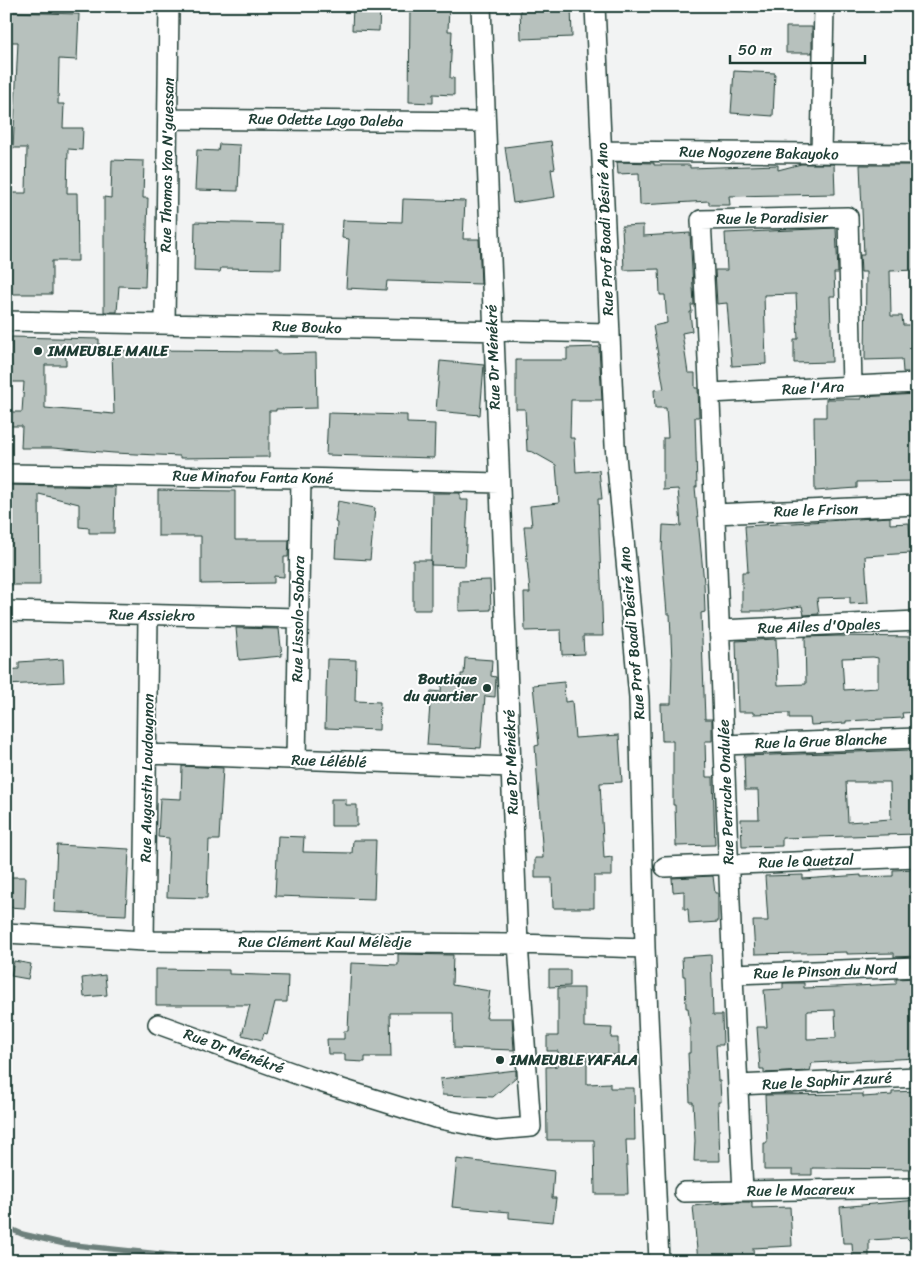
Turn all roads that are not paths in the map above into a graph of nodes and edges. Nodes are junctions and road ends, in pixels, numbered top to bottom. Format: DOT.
graph roads {
  1 [pos="169,6"];
  2 [pos="481,6"];
  3 [pos="595,6"];
  4 [pos="824,6"];
  5 [pos="168,119"];
  6 [pos="485,122"];
  7 [pos="602,151"];
  8 [pos="822,153"];
  9 [pos="917,154"];
  10 [pos="6,321"];
  11 [pos="164,323"];
  12 [pos="492,332"];
  13 [pos="609,333"];
  14 [pos="917,383"];
  15 [pos="852,386"];
  16 [pos="710,393"];
  17 [pos="6,474"];
  18 [pos="301,478"];
  19 [pos="499,483"];
  20 [pos="917,505"];
  21 [pos="715,514"];
  22 [pos="6,611"];
  23 [pos="148,616"];
  24 [pos="298,618"];
  25 [pos="917,621"];
  26 [pos="720,630"];
  27 [pos="917,738"];
  28 [pos="724,745"];
  29 [pos="147,754"];
  30 [pos="296,760"];
  31 [pos="512,767"];
  32 [pos="917,857"];
  33 [pos="728,865"];
  34 [pos="665,867"];
  35 [pos="6,933"];
  36 [pos="144,941"];
  37 [pos="518,944"];
  38 [pos="645,948"];
  39 [pos="917,967"];
  40 [pos="734,974"];
  41 [pos="158,1024"];
  42 [pos="917,1077"];
  43 [pos="738,1085"];
  44 [pos="917,1188"];
  45 [pos="743,1191"];
  46 [pos="684,1192"];
  47 [pos="659,1261"];
  1 -- 5 [label="street, Rue Thomas Yao N'guessan"];
  2 -- 6 [label="street, Rue Dr Ménékré"];
  3 -- 7 [label="street, Rue Prof Boadi Désiré Ano"];
  4 -- 8 [label="street"];
  5 -- 6 [label="street, Rue Odette Lago Daleba"];
  5 -- 11 [label="street, Rue Thomas Yao N'guessan"];
  6 -- 12 [label="street, Rue Dr Ménékré"];
  7 -- 8 [label="street, Rue Nogozene Bakayoko"];
  7 -- 13 [label="street, Rue Prof Boadi Désiré Ano"];
  8 -- 9 [label="street, Rue Nogozene Bakayoko"];
  10 -- 11 [label="street, Rue Bouko"];
  11 -- 12 [label="street, Rue Bouko"];
  12 -- 13 [label="street, Rue Bouko"];
  12 -- 19 [label="street, Rue Dr Ménékré"];
  13 -- 38 [label="street, Rue Prof Boadi Désiré Ano"];
  14 -- 15 [label="street, Rue l'Ara"];
  15 -- 16 [label="street, Rue l'Ara"];
  15 -- 16 [label="street, Rue le Paradisier"];
  16 -- 21 [label="street, Rue Perruche Ondulée"];
  17 -- 18 [label="street, Rue Minafou Fanta Koné"];
  18 -- 19 [label="street, Rue Minafou Fanta Koné"];
  18 -- 24 [label="street, Rue Lissolo-Sobara"];
  19 -- 31 [label="street, Rue Dr Ménékré"];
  20 -- 21 [label="street, Rue le Frison"];
  21 -- 26 [label="street, Rue Perruche Ondulée"];
  22 -- 23 [label="street, Rue Assiekro"];
  23 -- 24 [label="street, Rue Assiekro"];
  23 -- 29 [label="street, Rue Augustin Loudougnon"];
  24 -- 30 [label="street, Rue Lissolo-Sobara"];
  25 -- 26 [label="street, Rue Ailes d'Opales"];
  26 -- 28 [label="street, Rue Perruche Ondulée"];
  27 -- 28 [label="street, Rue la Grue Blanche"];
  28 -- 33 [label="street, Rue Perruche Ondulée"];
  29 -- 30 [label="street, Rue Léléblé"];
  29 -- 36 [label="street, Rue Augustin Loudougnon"];
  30 -- 31 [label="street, Rue Léléblé"];
  31 -- 37 [label="street, Rue Dr Ménékré"];
  32 -- 33 [label="street, Rue le Quetzal"];
  33 -- 34 [label="street, Rue le Quetzal"];
  33 -- 40 [label="street, Rue Perruche Ondulée"];
  35 -- 36 [label="street, Rue Clément Kaul Mélèdje"];
  36 -- 37 [label="street, Rue Clément Kaul Mélèdje"];
  37 -- 38 [label="street, Rue Clément Kaul Mélèdje"];
  37 -- 41 [label="street, Rue Dr Ménékré"];
  38 -- 47 [label="street, Rue Prof Boadi Désiré Ano"];
  39 -- 40 [label="street, Rue le Pinson du Nord"];
  40 -- 43 [label="street, Rue Perruche Ondulée"];
  42 -- 43 [label="street, Rue le Saphir Azuré"];
  43 -- 45 [label="street, Rue Perruche Ondulée"];
  44 -- 45 [label="street, Rue le Macareux"];
  45 -- 46 [label="street, Rue le Macareux"];
}
